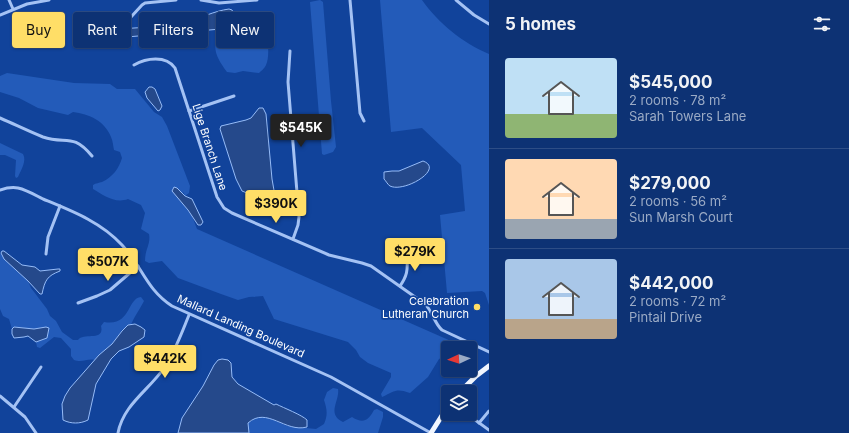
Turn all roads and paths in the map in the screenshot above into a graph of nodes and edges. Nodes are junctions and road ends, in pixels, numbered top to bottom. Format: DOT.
graph roads {
  1 [pos="9,0"];
  2 [pos="49,0"];
  3 [pos="176,0"];
  4 [pos="201,0"];
  5 [pos="257,0"];
  6 [pos="350,0"];
  7 [pos="456,0"];
  8 [pos="218,2"];
  9 [pos="13,9"];
  10 [pos="0,15"];
  11 [pos="132,17"];
  12 [pos="489,24"];
  13 [pos="290,51"];
  14 [pos="134,65"];
  15 [pos="234,96"];
  16 [pos="189,111"];
  17 [pos="0,118"];
  18 [pos="364,121"];
  19 [pos="92,156"];
  20 [pos="0,190"];
  21 [pos="60,206"];
  22 [pos="292,239"];
  23 [pos="410,247"];
  24 [pos="46,254"];
  25 [pos="138,266"];
  26 [pos="400,286"];
  27 [pos="78,303"];
  28 [pos="189,315"];
  29 [pos="489,352"];
  30 [pos="41,366"];
  31 [pos="489,366"];
  32 [pos="467,385"];
  33 [pos="0,396"];
  34 [pos="14,407"];
  35 [pos="489,411"];
  36 [pos="441,417"];
  37 [pos="476,421"];
  38 [pos="479,423"];
  39 [pos="489,430"];
  40 [pos="36,433"];
  41 [pos="118,433"];
  42 [pos="431,433"];
  1 -- 9 [label="street"];
  2 -- 9 [label="street"];
  3 -- 11 [label="street"];
  4 -- 8 [label="street"];
  5 -- 8 [label="street"];
  6 -- 18 [label="street"];
  7 -- 12 [label="street"];
  9 -- 10 [label="street"];
  13 -- 22 [label="street"];
  14 -- 16 [label="street, Lige Branch Lane"];
  15 -- 16 [label="street"];
  16 -- 22 [label="street, Lige Branch Lane"];
  17 -- 19 [label="street"];
  20 -- 21 [label="street, Mallard Landing Boulevard"];
  21 -- 24 [label="street"];
  21 -- 25 [label="street, Mallard Landing Boulevard"];
  22 -- 26 [label="street, Lige Branch Lane"];
  23 -- 26 [label="street"];
  25 -- 27 [label="street"];
  25 -- 28 [label="street, Mallard Landing Boulevard"];
  26 -- 29 [label="street, Lige Branch Lane"];
  28 -- 41 [label="street"];
  28 -- 42 [label="street, Mallard Landing Boulevard"];
  30 -- 34 [label="street"];
  31 -- 32 [label="main road"];
  33 -- 34 [label="street"];
  34 -- 40 [label="street"];
  35 -- 38 [label="street"];
  36 -- 42 [label="main road"];
  37 -- 38 [label="street"];
  38 -- 39 [label="street"];
}
